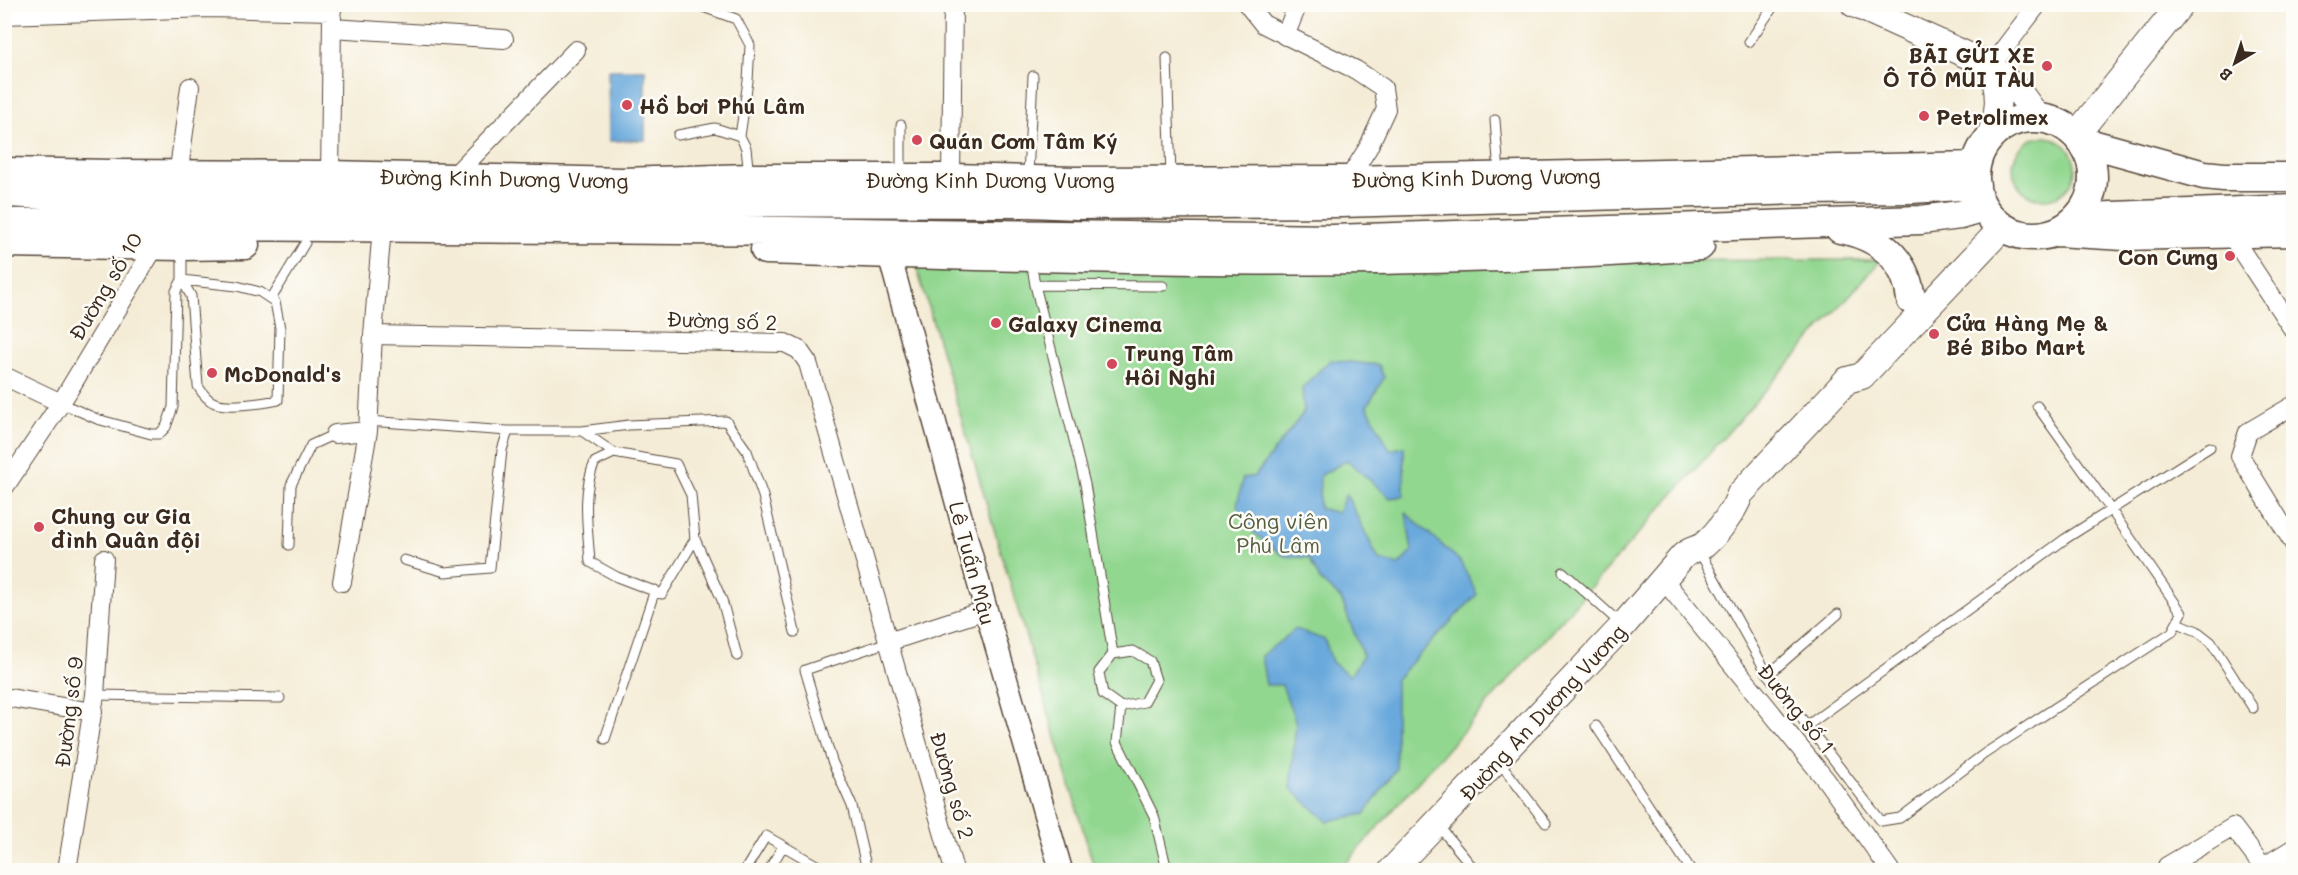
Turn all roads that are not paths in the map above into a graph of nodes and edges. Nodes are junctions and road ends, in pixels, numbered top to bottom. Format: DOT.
graph roads {
  1 [pos="953,4"];
  2 [pos="1247,4"];
  3 [pos="1298,4"];
  4 [pos="1775,4"];
  5 [pos="2038,4"];
  6 [pos="2181,4"];
  7 [pos="703,7"];
  8 [pos="1868,7"];
  9 [pos="153,8"];
  10 [pos="4,15"];
  11 [pos="332,15"];
  12 [pos="1285,36"];
  13 [pos="504,39"];
  14 [pos="1749,42"];
  15 [pos="576,50"];
  16 [pos="1167,58"];
  17 [pos="1991,66"];
  18 [pos="1033,76"];
  19 [pos="190,87"];
  20 [pos="2038,118"];
  21 [pos="1495,120"];
  22 [pos="901,125"];
  23 [pos="678,135"];
  24 [pos="740,136"];
  25 [pos="2078,138"];
  26 [pos="1988,140"];
  27 [pos="2294,160"];
  28 [pos="2173,167"];
  29 [pos="4,172"];
  30 [pos="330,175"];
  31 [pos="1499,176"];
  32 [pos="2294,177"];
  33 [pos="750,178"];
  34 [pos="901,178"];
  35 [pos="951,178"];
  36 [pos="1171,180"];
  37 [pos="1348,180"];
  38 [pos="451,190"];
  39 [pos="1028,191"];
  40 [pos="4,193"];
  41 [pos="390,194"];
  42 [pos="1986,201"];
  43 [pos="2294,208"];
  44 [pos="172,218"];
  45 [pos="4,223"];
  46 [pos="1812,224"];
  47 [pos="2068,224"];
  48 [pos="2294,232"];
  49 [pos="2231,235"];
  50 [pos="4,243"];
  51 [pos="305,243"];
  52 [pos="886,243"];
  53 [pos="1032,259"];
  54 [pos="182,280"];
  55 [pos="1162,286"];
  56 [pos="271,299"];
  57 [pos="1911,300"];
  58 [pos="2294,332"];
  59 [pos="373,335"];
  60 [pos="4,376"];
  61 [pos="1846,380"];
  62 [pos="61,404"];
  63 [pos="2294,405"];
  64 [pos="2037,406"];
  65 [pos="368,426"];
  66 [pos="508,430"];
  67 [pos="582,431"];
  68 [pos="334,434"];
  69 [pos="2210,447"];
  70 [pos="614,453"];
  71 [pos="4,488"];
  72 [pos="2111,510"];
  73 [pos="695,539"];
  74 [pos="2294,544"];
  75 [pos="289,545"];
  76 [pos="1696,555"];
  77 [pos="104,559"];
  78 [pos="404,560"];
  79 [pos="1563,572"];
  80 [pos="1663,579"];
  81 [pos="342,582"];
  82 [pos="655,590"];
  83 [pos="986,610"];
  84 [pos="1838,614"];
  85 [pos="2178,623"];
  86 [pos="1623,625"];
  87 [pos="795,632"];
  88 [pos="888,642"];
  89 [pos="1113,654"];
  90 [pos="737,656"];
  91 [pos="1768,675"];
  92 [pos="4,698"];
  93 [pos="280,698"];
  94 [pos="94,703"];
  95 [pos="1121,707"];
  96 [pos="2253,708"];
  97 [pos="1808,725"];
  98 [pos="1596,726"];
  99 [pos="605,739"];
  100 [pos="1498,760"];
  101 [pos="1437,824"];
  102 [pos="1546,824"];
  103 [pos="783,846"];
  104 [pos="2294,848"];
  105 [pos="67,870"];
  106 [pos="745,870"];
  107 [pos="769,870"];
  108 [pos="825,870"];
  109 [pos="867,870"];
  110 [pos="954,870"];
  111 [pos="1061,870"];
  112 [pos="1167,870"];
  113 [pos="1392,870"];
  114 [pos="1475,870"];
  115 [pos="1691,870"];
  116 [pos="1890,870"];
  117 [pos="2170,870"];
  1 -- 35 [label="street"];
  2 -- 12 [label="street"];
  3 -- 12 [label="street"];
  4 -- 14 [label="lane"];
  5 -- 17 [label="street"];
  6 -- 25 [label="main road"];
  7 -- 24 [label="lane"];
  8 -- 17 [label="main road"];
  9 -- 10 [label="street"];
  9 -- 11 [label="street"];
  11 -- 13 [label="street"];
  11 -- 30 [label="street"];
  12 -- 37 [label="street"];
  15 -- 38 [label="street"];
  16 -- 36 [label="lane"];
  17 -- 20 [label="main road"];
  17 -- 26 [label="main road"];
  18 -- 39 [label="lane"];
  19 -- 44 [label="street, Đường số 10"];
  20 -- 25 [label="main road"];
  20 -- 26 [label="main road"];
  21 -- 31 [label="lane"];
  22 -- 34 [label="lane"];
  23 -- 24 [label="lane"];
  24 -- 33 [label="lane"];
  25 -- 28 [label="main road"];
  25 -- 47 [label="main road"];
  26 -- 42 [label="main road"];
  27 -- 28 [label="main road"];
  28 -- 32 [label="main road"];
  29 -- 44 [label="main road, Đường Kinh Dương Vương"];
  30 -- 41 [label="main road, Đường Kinh Dương Vương"];
  30 -- 44 [label="main road, Đường Kinh Dương Vương"];
  31 -- 37 [label="main road, Đường Kinh Dương Vương"];
  31 -- 42 [label="main road, Đường Kinh Dương Vương"];
  33 -- 34 [label="main road, Đường Kinh Dương Vương"];
  33 -- 38 [label="main road, Đường Kinh Dương Vương"];
  34 -- 35 [label="main road, Đường Kinh Dương Vương"];
  35 -- 39 [label="main road, Đường Kinh Dương Vương"];
  36 -- 37 [label="main road, Đường Kinh Dương Vương"];
  36 -- 39 [label="main road, Đường Kinh Dương Vương"];
  38 -- 39 [label="main road, Đường Kinh Dương Vương"];
  38 -- 41 [label="main road, Đường Kinh Dương Vương"];
  39 -- 42 [label="main road, Đường Kinh Dương Vương"];
  39 -- 53 [label="main road"];
  40 -- 44 [label="main road, Đường Kinh Dương Vương"];
  41 -- 44 [label="main road, Đường Kinh Dương Vương"];
  41 -- 51 [label="main road, Đường Kinh Dương Vương"];
  41 -- 52 [label="main road, Đường Kinh Dương Vương"];
  41 -- 59 [label="street"];
  42 -- 46 [label="main road, Đường Kinh Dương Vương"];
  42 -- 47 [label="main road"];
  42 -- 57 [label="main road, Đường An Dương Vương"];
  42 -- 61 [label="main road, Đường An Dương Vương"];
  43 -- 47 [label="main road"];
  44 -- 45 [label="main road, Đường Kinh Dương Vương"];
  44 -- 50 [label="main road, Đường Kinh Dương Vương"];
  44 -- 51 [label="main road, Đường Kinh Dương Vương"];
  44 -- 54 [label="lane"];
  44 -- 62 [label="street, Đường số 10"];
  46 -- 53 [label="main road, Đường Kinh Dương Vương"];
  46 -- 57 [label="main road"];
  47 -- 49 [label="main road"];
  48 -- 49 [label="main road"];
  49 -- 58 [label="street"];
  51 -- 56 [label="lane"];
  52 -- 53 [label="main road, Đường Kinh Dương Vương"];
  52 -- 83 [label="street, Lê Tuấn Mậu"];
  53 -- 55 [label="lane"];
  53 -- 89 [label="lane"];
  54 -- 56 [label="lane"];
  54 -- 56 [label="lane"];
  54 -- 62 [label="lane"];
  57 -- 61 [label="main road, Đường An Dương Vương"];
  59 -- 65 [label="street"];
  59 -- 88 [label="street, Đường số 2"];
  60 -- 62 [label="street"];
  61 -- 76 [label="main road, Đường An Dương Vương"];
  62 -- 71 [label="street, Đường số 10"];
  63 -- 74 [label="street"];
  64 -- 72 [label="lane"];
  65 -- 66 [label="lane"];
  65 -- 68 [label="street"];
  65 -- 81 [label="street"];
  66 -- 67 [label="lane"];
  66 -- 78 [label="lane"];
  67 -- 70 [label="lane"];
  67 -- 87 [label="lane"];
  68 -- 75 [label="lane"];
  69 -- 72 [label="lane"];
  70 -- 73 [label="lane"];
  70 -- 82 [label="lane"];
  72 -- 85 [label="lane"];
  72 -- 97 [label="lane"];
  73 -- 82 [label="lane"];
  73 -- 90 [label="lane"];
  76 -- 80 [label="main road, Đường An Dương Vương"];
  76 -- 91 [label="lane"];
  77 -- 94 [label="street, Đường số 9"];
  79 -- 86 [label="lane"];
  80 -- 86 [label="main road, Đường An Dương Vương"];
  80 -- 116 [label="street, Đường số 1"];
  82 -- 99 [label="lane"];
  83 -- 88 [label="street"];
  83 -- 111 [label="street, Lê Tuấn Mậu"];
  84 -- 91 [label="lane"];
  85 -- 96 [label="lane"];
  85 -- 97 [label="lane"];
  86 -- 100 [label="main road, Đường An Dương Vương"];
  88 -- 109 [label="lane"];
  88 -- 110 [label="street, Đường số 2"];
  89 -- 95 [label="lane"];
  89 -- 95 [label="lane"];
  91 -- 97 [label="lane"];
  92 -- 94 [label="street, Đường số 9"];
  93 -- 94 [label="lane"];
  94 -- 105 [label="street, Đường số 9"];
  95 -- 112 [label="lane"];
  98 -- 115 [label="lane"];
  100 -- 101 [label="main road, Đường An Dương Vương"];
  100 -- 102 [label="lane"];
  101 -- 113 [label="main road, Đường An Dương Vương"];
  101 -- 114 [label="lane"];
  103 -- 106 [label="lane"];
  103 -- 107 [label="lane"];
  103 -- 108 [label="lane"];
  104 -- 117 [label="street"];
}
